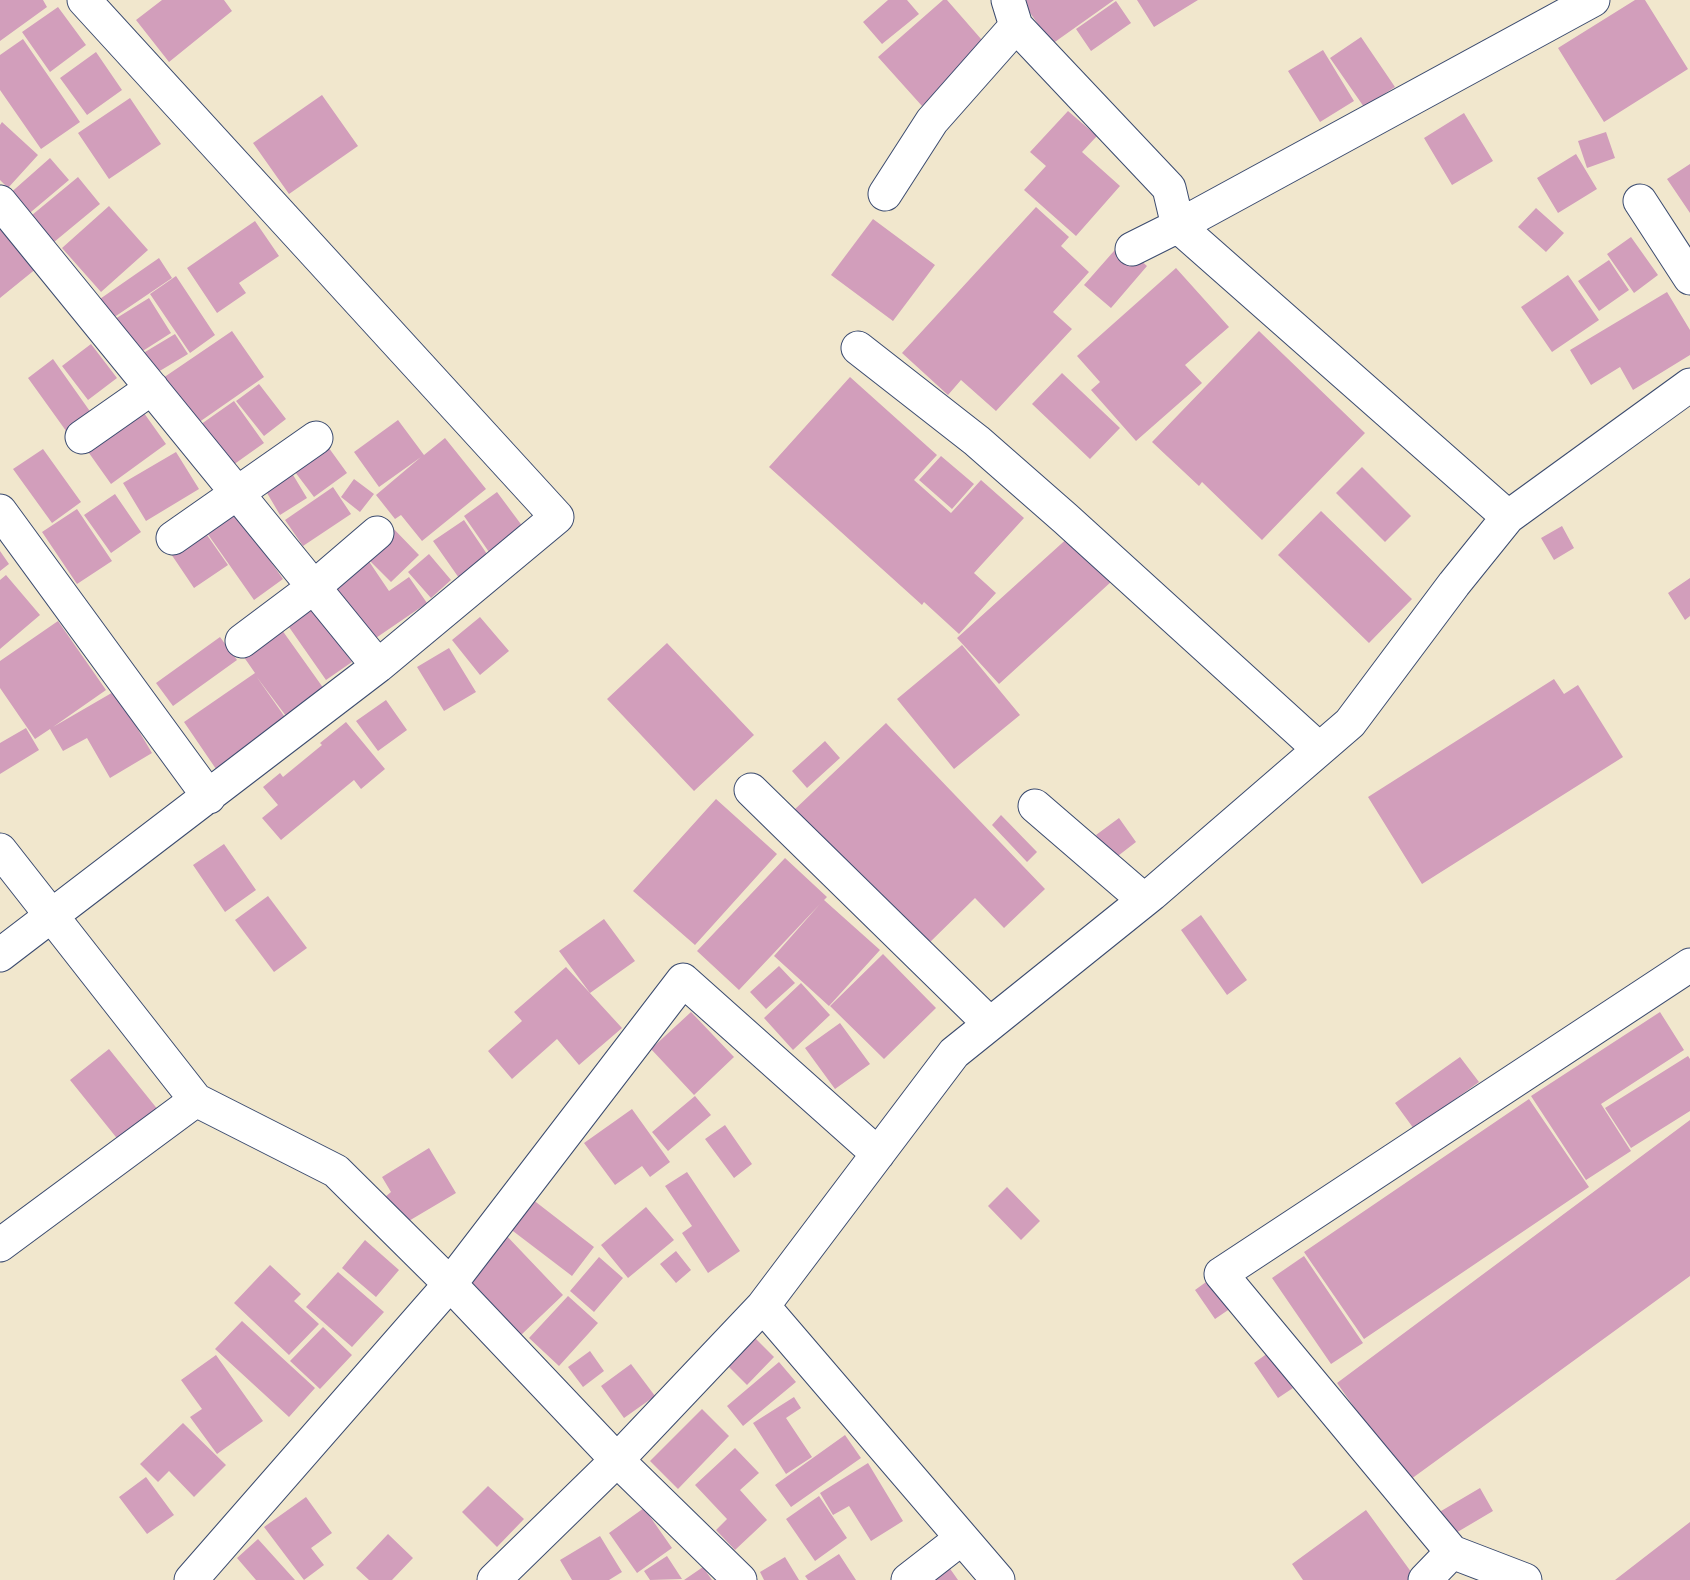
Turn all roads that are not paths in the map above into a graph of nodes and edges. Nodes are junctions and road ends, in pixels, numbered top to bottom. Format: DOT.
graph roads {
  1 [pos="84,0"];
  2 [pos="1593,0"];
  3 [pos="1012,13"];
  4 [pos="885,194"];
  5 [pos="1640,201"];
  6 [pos="0,202"];
  7 [pos="1178,226"];
  8 [pos="1132,249"];
  9 [pos="1690,278"];
  10 [pos="858,348"];
  11 [pos="1690,385"];
  12 [pos="152,388"];
  13 [pos="82,437"];
  14 [pos="316,438"];
  15 [pos="237,493"];
  16 [pos="0,511"];
  17 [pos="1508,517"];
  18 [pos="377,533"];
  19 [pos="173,538"];
  20 [pos="315,587"];
  21 [pos="242,641"];
  22 [pos="378,666"];
  23 [pos="1319,749"];
  24 [pos="751,790"];
  25 [pos="209,797"];
  26 [pos="1035,806"];
  27 [pos="0,850"];
  28 [pos="1144,900"];
  29 [pos="51,916"];
  30 [pos="0,955"];
  31 [pos="1690,965"];
  32 [pos="990,1024"];
  33 [pos="196,1100"];
  34 [pos="878,1154"];
  35 [pos="0,1245"];
  36 [pos="450,1284"];
  37 [pos="763,1306"];
  38 [pos="617,1460"];
  39 [pos="962,1538"];
  40 [pos="1452,1552"];
  41 [pos="191,1580"];
  42 [pos="494,1580"];
  43 [pos="740,1580"];
  44 [pos="908,1580"];
  45 [pos="998,1580"];
  46 [pos="1425,1580"];
  47 [pos="1525,1580"];
  1 -- 22 [label="street"];
  2 -- 7 [label="street"];
  3 -- 4 [label="street"];
  3 -- 7 [label="street"];
  5 -- 9 [label="street"];
  6 -- 12 [label="street"];
  7 -- 8 [label="street"];
  7 -- 17 [label="street"];
  10 -- 23 [label="street"];
  11 -- 17 [label="street"];
  12 -- 13 [label="street"];
  12 -- 15 [label="street"];
  14 -- 15 [label="street"];
  15 -- 19 [label="street"];
  15 -- 20 [label="street"];
  16 -- 25 [label="street"];
  17 -- 23 [label="street"];
  18 -- 20 [label="street"];
  20 -- 21 [label="street"];
  20 -- 22 [label="street"];
  22 -- 25 [label="street"];
  23 -- 28 [label="street"];
  24 -- 32 [label="street"];
  25 -- 29 [label="street"];
  26 -- 28 [label="street"];
  27 -- 29 [label="street"];
  28 -- 32 [label="street"];
  29 -- 30 [label="street"];
  29 -- 33 [label="street"];
  31 -- 40 [label="street"];
  32 -- 34 [label="street"];
  33 -- 35 [label="street"];
  33 -- 36 [label="street"];
  34 -- 36 [label="street"];
  34 -- 37 [label="street"];
  36 -- 38 [label="street"];
  36 -- 41 [label="street"];
  37 -- 38 [label="street"];
  37 -- 39 [label="street"];
  38 -- 42 [label="street"];
  38 -- 43 [label="street"];
  39 -- 44 [label="street"];
  39 -- 45 [label="street"];
  40 -- 46 [label="street"];
  40 -- 47 [label="street"];
}
